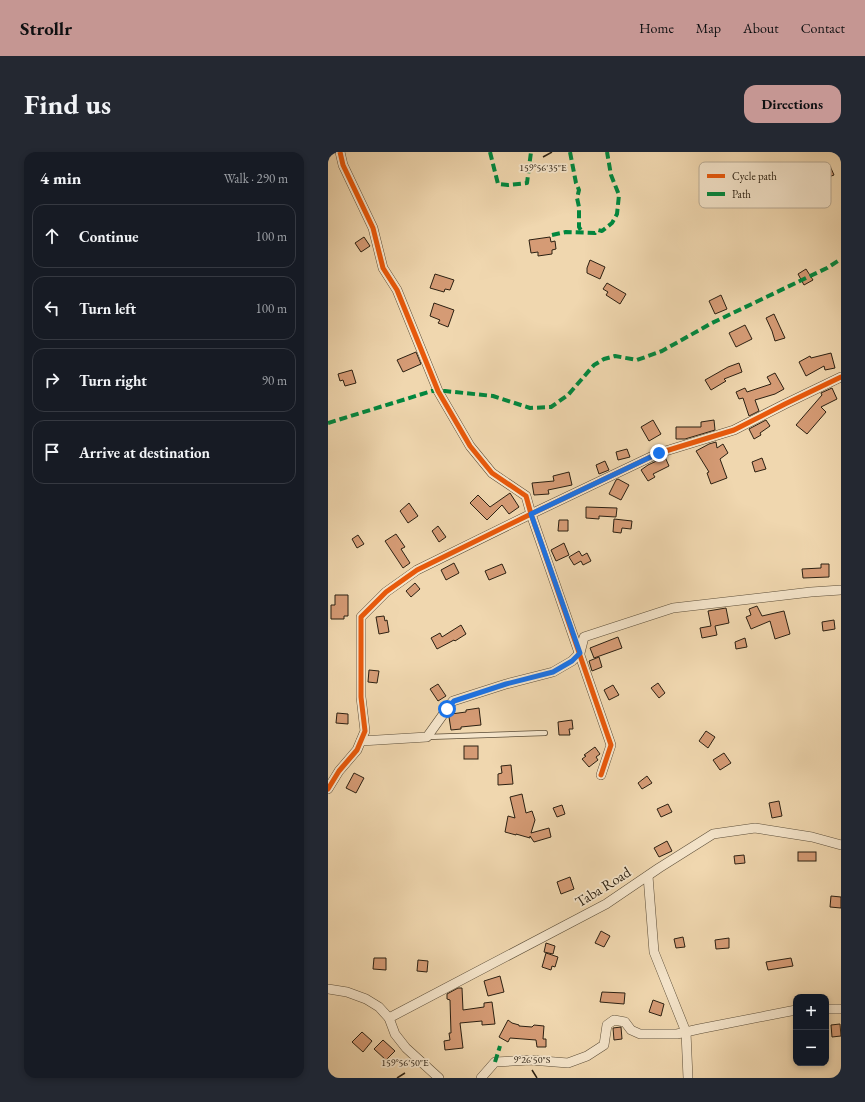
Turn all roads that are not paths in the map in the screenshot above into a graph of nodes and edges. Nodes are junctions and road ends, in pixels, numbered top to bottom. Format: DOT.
graph roads {
  1 [pos="340,152"];
  2 [pos="841,377"];
  3 [pos="531,514"];
  4 [pos="841,590"];
  5 [pos="580,653"];
  6 [pos="544,733"];
  7 [pos="427,737"];
  8 [pos="361,741"];
  9 [pos="602,775"];
  10 [pos="328,789"];
  11 [pos="841,845"];
  12 [pos="648,876"];
  13 [pos="328,989"];
  14 [pos="829,1009"];
  15 [pos="841,1009"];
  16 [pos="793,1011"];
  17 [pos="390,1018"];
  18 [pos="686,1032"];
  19 [pos="439,1078"];
  20 [pos="481,1078"];
  21 [pos="688,1078"];
  1 -- 3 [label="street"];
  2 -- 3 [label="street"];
  3 -- 5 [label="street"];
  3 -- 8 [label="street"];
  4 -- 5 [label="street"];
  5 -- 7 [label="street"];
  5 -- 9 [label="street"];
  6 -- 7 [label="lane"];
  7 -- 8 [label="street"];
  8 -- 10 [label="street"];
  11 -- 12 [label="street, Taba Road"];
  12 -- 17 [label="street, Taba Road"];
  12 -- 18 [label="street"];
  13 -- 17 [label="street"];
  14 -- 15 [label="street"];
  16 -- 18 [label="street"];
  17 -- 19 [label="street"];
  18 -- 20 [label="street"];
  18 -- 21 [label="street"];
}
